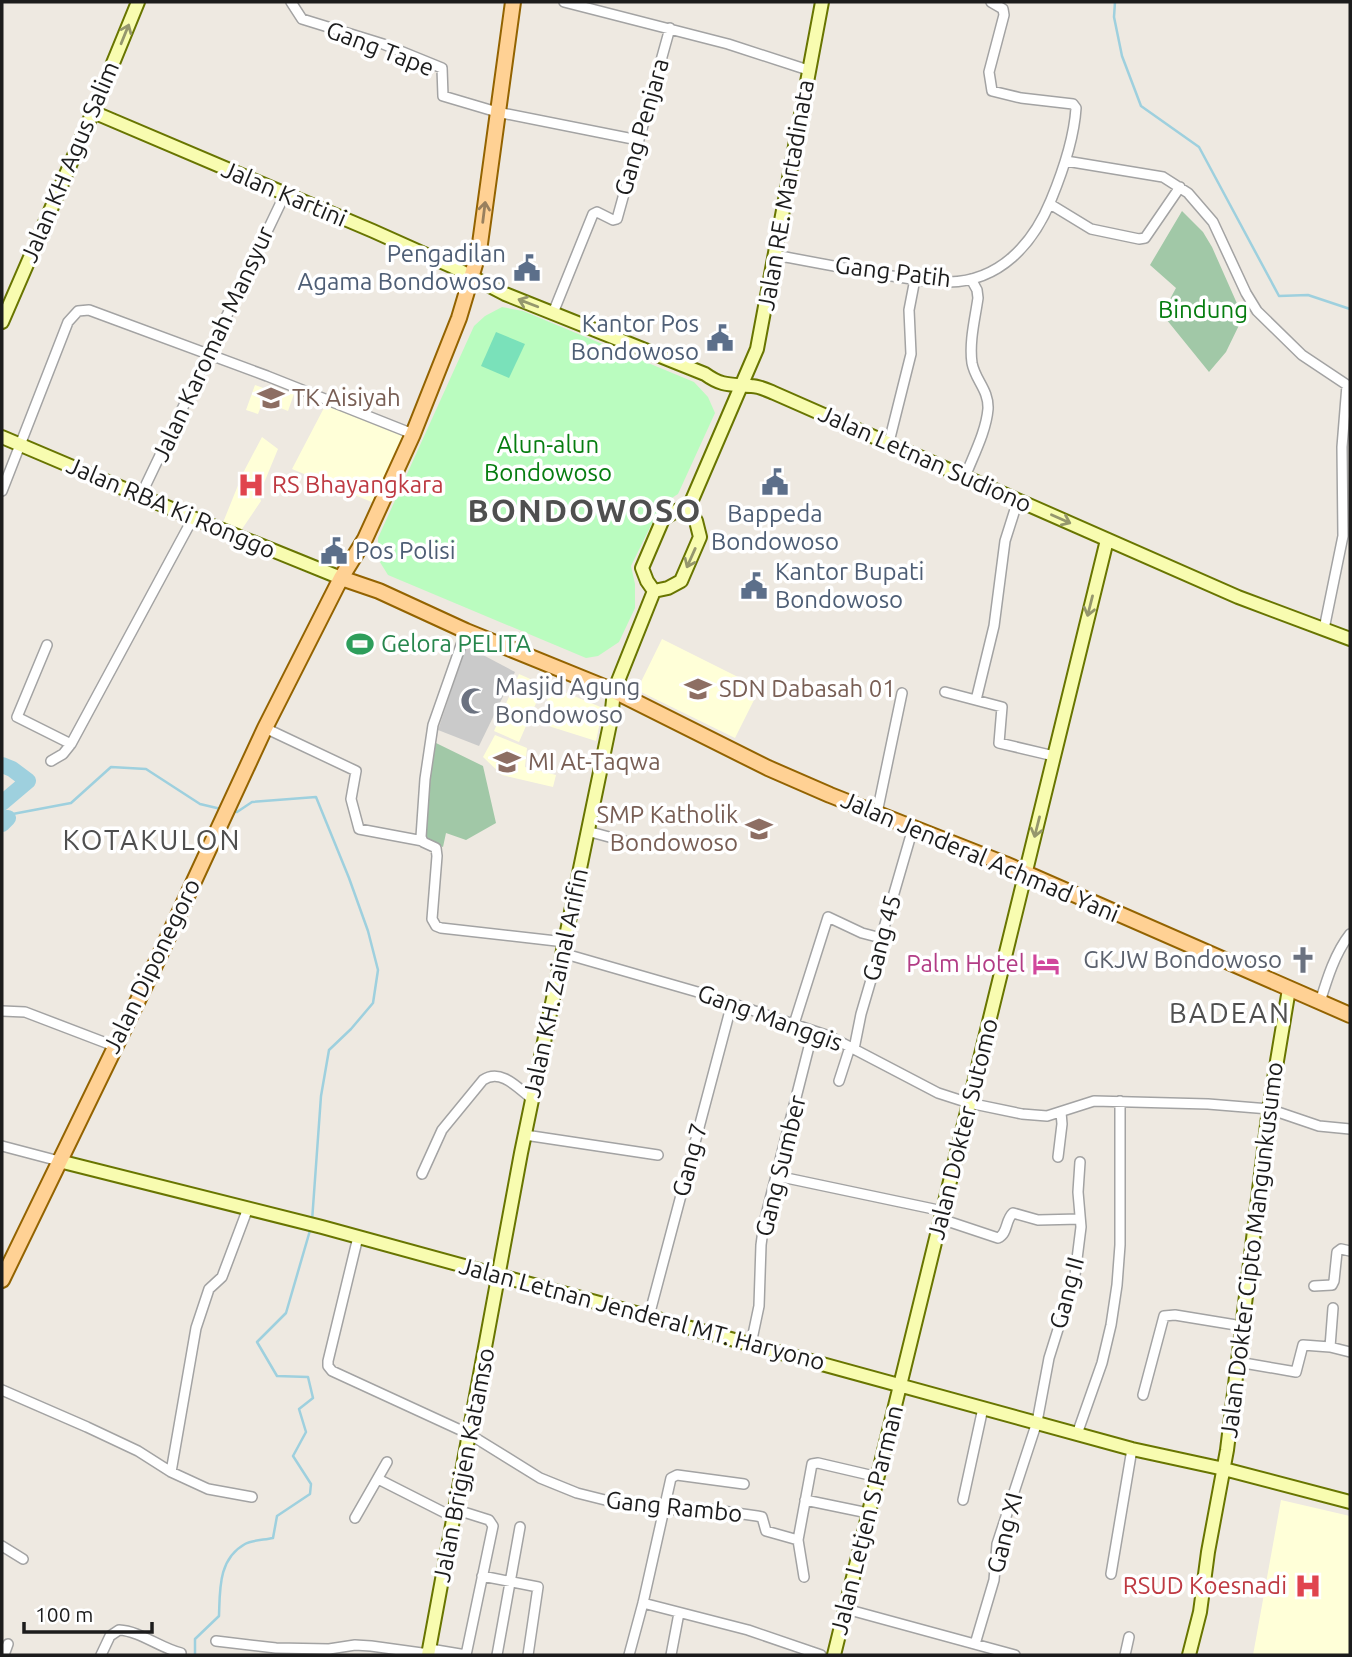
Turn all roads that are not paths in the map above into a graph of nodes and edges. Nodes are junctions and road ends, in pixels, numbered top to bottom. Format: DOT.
graph roads {
  1 [pos="138,2"];
  2 [pos="291,2"];
  3 [pos="513,2"];
  4 [pos="564,2"];
  5 [pos="822,2"];
  6 [pos="992,2"];
  7 [pos="670,28"];
  8 [pos="808,70"];
  9 [pos="93,112"];
  10 [pos="496,112"];
  11 [pos="638,139"];
  12 [pos="1066,161"];
  13 [pos="1180,187"];
  14 [pos="285,194"];
  15 [pos="1050,204"];
  16 [pos="775,255"];
  17 [pos="472,279"];
  18 [pos="915,279"];
  19 [pos="971,279"];
  20 [pos="553,313"];
  21 [pos="2,322"];
  22 [pos="207,354"];
  23 [pos="742,386"];
  24 [pos="413,433"];
  25 [pos="2,437"];
  26 [pos="889,442"];
  27 [pos="20,444"];
  28 [pos="1346,447"];
  29 [pos="965,477"];
  30 [pos="2,491"];
  31 [pos="141,495"];
  32 [pos="1018,500"];
  33 [pos="689,507"];
  34 [pos="193,518"];
  35 [pos="1107,540"];
  36 [pos="341,578"];
  37 [pos="654,591"];
  38 [pos="1324,629"];
  39 [pos="466,631"];
  40 [pos="1350,639"];
  41 [pos="47,645"];
  42 [pos="614,691"];
  43 [pos="944,692"];
  44 [pos="902,693"];
  45 [pos="976,700"];
  46 [pos="265,727"];
  47 [pos="71,744"];
  48 [pos="1054,756"];
  49 [pos="51,761"];
  50 [pos="877,813"];
  51 [pos="913,828"];
  52 [pos="587,831"];
  53 [pos="422,841"];
  54 [pos="646,847"];
  55 [pos="1025,873"];
  56 [pos="1350,933"];
  57 [pos="881,938"];
  58 [pos="563,948"];
  59 [pos="1289,989"];
  60 [pos="1320,1002"];
  61 [pos="732,1003"];
  62 [pos="2,1011"];
  63 [pos="1350,1015"];
  64 [pos="794,1024"];
  65 [pos="813,1031"];
  66 [pos="114,1046"];
  67 [pos="852,1048"];
  68 [pos="839,1081"];
  69 [pos="532,1098"];
  70 [pos="1120,1101"];
  71 [pos="969,1103"];
  72 [pos="1269,1109"];
  73 [pos="1061,1112"];
  74 [pos="1350,1129"];
  75 [pos="525,1135"];
  76 [pos="2,1146"];
  77 [pos="658,1155"];
  78 [pos="1058,1157"];
  79 [pos="59,1161"];
  80 [pos="1080,1162"];
  81 [pos="422,1174"];
  82 [pos="777,1176"];
  83 [pos="247,1208"];
  84 [pos="942,1215"];
  85 [pos="1080,1219"];
  86 [pos="358,1237"];
  87 [pos="1350,1251"];
  88 [pos="499,1275"];
  89 [pos="2,1280"];
  90 [pos="1314,1286"];
  91 [pos="1333,1308"];
  92 [pos="649,1316"];
  93 [pos="1242,1326"];
  94 [pos="751,1344"];
  95 [pos="1330,1347"];
  96 [pos="1350,1352"];
  97 [pos="1238,1362"];
  98 [pos="901,1385"];
  99 [pos="2,1390"];
  100 [pos="1143,1395"];
  101 [pos="984,1408"];
  102 [pos="1037,1422"];
  103 [pos="469,1434"];
  104 [pos="1077,1434"];
  105 [pos="1132,1449"];
  106 [pos="387,1462"];
  107 [pos="1224,1469"];
  108 [pos="171,1472"];
  109 [pos="877,1477"];
  110 [pos="378,1479"];
  111 [pos="744,1484"];
  112 [pos="251,1497"];
  113 [pos="805,1500"];
  114 [pos="963,1500"];
  115 [pos="1350,1502"];
  116 [pos="664,1511"];
  117 [pos="454,1513"];
  118 [pos="869,1514"];
  119 [pos="355,1518"];
  120 [pos="520,1527"];
  121 [pos="798,1540"];
  122 [pos="2,1546"];
  123 [pos="23,1559"];
  124 [pos="1111,1574"];
  125 [pos="482,1576"];
  126 [pos="804,1577"];
  127 [pos="510,1581"];
  128 [pos="643,1603"];
  129 [pos="846,1609"];
  130 [pos="679,1613"];
  131 [pos="1129,1637"];
  132 [pos="216,1641"];
  133 [pos="8,1644"];
  134 [pos="243,1644"];
  135 [pos="975,1644"];
  136 [pos="275,1652"];
  137 [pos="181,1653"];
  138 [pos="429,1653"];
  139 [pos="4,1655"];
  140 [pos="101,1655"];
  141 [pos="243,1655"];
  142 [pos="466,1655"];
  143 [pos="497,1655"];
  144 [pos="528,1655"];
  145 [pos="629,1655"];
  146 [pos="671,1655"];
  147 [pos="821,1655"];
  148 [pos="834,1655"];
  149 [pos="1011,1655"];
  150 [pos="1125,1655"];
  151 [pos="1189,1655"];
  9 -- 1 [label="main road, Jalan KH Agus Salim, one-way"];
  2 -- 10 [label="street, Gang Tape"];
  3 -- 10 [label="main road, Jalan Diponegoro"];
  4 -- 7 [label="street"];
  5 -- 8 [label="main road, Jalan RE. Martadinata"];
  6 -- 12 [label="street"];
  7 -- 8 [label="street"];
  7 -- 11 [label="street, Gang Penjara"];
  8 -- 16 [label="main road, Jalan RE. Martadinata"];
  9 -- 14 [label="main road, Jalan Kartini"];
  9 -- 21 [label="main road, Jalan KH Agus Salim"];
  10 -- 11 [label="street"];
  17 -- 10 [label="main road, Jalan Diponegoro, one-way"];
  11 -- 20 [label="street, Gang Penjara"];
  12 -- 13 [label="street"];
  12 -- 15 [label="street"];
  13 -- 15 [label="street"];
  13 -- 28 [label="street"];
  14 -- 17 [label="main road, Jalan Kartini"];
  14 -- 22 [label="street, Jalan Karomah Mansyur"];
  15 -- 19 [label="street, Gang Patih"];
  16 -- 18 [label="street, Gang Patih"];
  16 -- 23 [label="main road, Jalan RE. Martadinata"];
  20 -- 17 [label="main road, Jalan Kartini, one-way"];
  17 -- 24 [label="main road, Jalan Diponegoro"];
  18 -- 19 [label="street, Gang Patih"];
  18 -- 26 [label="street"];
  19 -- 29 [label="street"];
  20 -- 23 [label="main road, Jalan Letnan Sudiono"];
  22 -- 24 [label="street"];
  22 -- 27 [label="street"];
  22 -- 31 [label="street, Jalan Karomah Mansyur"];
  23 -- 26 [label="main road, Jalan Letnan Sudiono"];
  23 -- 33 [label="main road, Jalan RE. Martadinata"];
  24 -- 36 [label="main road, Jalan Diponegoro"];
  25 -- 27 [label="main road, Jalan RBA Ki Ronggo"];
  26 -- 29 [label="main road, Jalan Letnan Sudiono"];
  27 -- 30 [label="street"];
  27 -- 31 [label="main road, Jalan RBA Ki Ronggo"];
  28 -- 38 [label="street"];
  29 -- 32 [label="main road, Jalan Letnan Sudiono"];
  31 -- 34 [label="main road, Jalan RBA Ki Ronggo"];
  32 -- 35 [label="main road, Jalan Letnan Sudiono, one-way"];
  32 -- 45 [label="street"];
  33 -- 37 [label="main road"];
  33 -- 37 [label="main road, one-way"];
  34 -- 36 [label="main road, Jalan RBA Ki Ronggo"];
  34 -- 47 [label="street"];
  35 -- 38 [label="main road, Jalan Letnan Sudiono"];
  35 -- 48 [label="main road, Jalan Dokter Sutomo, one-way"];
  36 -- 39 [label="main road, Jalan Jenderal Achmad Yani"];
  36 -- 46 [label="main road, Jalan Diponegoro"];
  37 -- 42 [label="main road, Jalan KH. Zainal Arifin"];
  38 -- 40 [label="main road, Jalan Letnan Sudiono"];
  39 -- 42 [label="main road, Jalan Jenderal Achmad Yani"];
  39 -- 53 [label="street"];
  41 -- 47 [label="street"];
  42 -- 50 [label="main road, Jalan Jenderal Achmad Yani"];
  42 -- 52 [label="main road, Jalan KH. Zainal Arifin"];
  43 -- 45 [label="street"];
  44 -- 50 [label="street"];
  45 -- 48 [label="street"];
  46 -- 53 [label="street"];
  46 -- 66 [label="main road, Jalan Diponegoro"];
  47 -- 49 [label="street"];
  48 -- 55 [label="main road, Jalan Dokter Sutomo, one-way"];
  50 -- 51 [label="main road, Jalan Jenderal Achmad Yani"];
  51 -- 55 [label="main road, Jalan Jenderal Achmad Yani"];
  51 -- 57 [label="street, Gang 45"];
  52 -- 54 [label="street"];
  52 -- 58 [label="main road, Jalan KH. Zainal Arifin"];
  53 -- 58 [label="street, Gang Manggis"];
  55 -- 59 [label="main road, Jalan Jenderal Achmad Yani"];
  55 -- 71 [label="main road, Jalan Dokter Sutomo"];
  56 -- 60 [label="street"];
  57 -- 64 [label="street"];
  57 -- 67 [label="street, Gang 45"];
  58 -- 61 [label="street, Gang Manggis"];
  58 -- 69 [label="main road, Jalan KH. Zainal Arifin"];
  59 -- 60 [label="main road, Jalan Jenderal Achmad Yani"];
  59 -- 72 [label="main road, Jalan Dokter Cipto Mangunkusumo"];
  60 -- 63 [label="main road, Jalan Jenderal Achmad Yani"];
  61 -- 64 [label="street, Gang Manggis"];
  61 -- 92 [label="street, Gang 7"];
  62 -- 66 [label="street"];
  64 -- 65 [label="street, Gang Manggis"];
  65 -- 67 [label="street, Gang Manggis"];
  65 -- 82 [label="street, Gang Sumber"];
  66 -- 79 [label="main road, Jalan Diponegoro"];
  67 -- 68 [label="street, Gang 45"];
  67 -- 71 [label="street, Gang Manggis"];
  69 -- 75 [label="main road, Jalan KH. Zainal Arifin"];
  69 -- 81 [label="street"];
  70 -- 72 [label="street, Gang Manggis"];
  70 -- 73 [label="street, Gang Manggis"];
  70 -- 104 [label="street"];
  71 -- 73 [label="street, Gang Manggis"];
  71 -- 84 [label="main road, Jalan Dokter Sutomo"];
  72 -- 74 [label="street, Gang Manggis"];
  72 -- 93 [label="main road, Jalan Dokter Cipto Mangunkusumo"];
  73 -- 78 [label="street"];
  75 -- 77 [label="street"];
  75 -- 88 [label="main road, Jalan KH. Zainal Arifin"];
  76 -- 79 [label="street"];
  79 -- 83 [label="main road, Jalan Letnan Jenderal MT. Haryono"];
  79 -- 89 [label="main road, Jalan Diponegoro"];
  80 -- 85 [label="street, Gang II"];
  82 -- 84 [label="street"];
  82 -- 94 [label="street, Gang Sumber"];
  83 -- 86 [label="main road, Jalan Letnan Jenderal MT. Haryono"];
  83 -- 108 [label="street"];
  84 -- 85 [label="street"];
  84 -- 98 [label="main road, Jalan Dokter Sutomo"];
  85 -- 102 [label="street, Gang II"];
  86 -- 88 [label="main road, Jalan Letnan Jenderal MT. Haryono"];
  86 -- 103 [label="street, Gang Rambo"];
  87 -- 90 [label="street"];
  88 -- 92 [label="main road, Jalan Letnan Jenderal MT. Haryono"];
  88 -- 103 [label="main road, Jalan Brigjen Katamso"];
  91 -- 95 [label="street"];
  92 -- 94 [label="main road, Jalan Letnan Jenderal MT. Haryono"];
  93 -- 97 [label="main road, Jalan Dokter Cipto Mangunkusumo"];
  93 -- 100 [label="street"];
  94 -- 98 [label="main road, Jalan Letnan Jenderal MT. Haryono"];
  95 -- 96 [label="street"];
  95 -- 97 [label="street"];
  97 -- 107 [label="main road, Jalan Dokter Cipto Mangunkusumo"];
  98 -- 101 [label="main road, Jalan Letnan Jenderal MT. Haryono"];
  98 -- 109 [label="main road, Jalan Letjen S Parman"];
  99 -- 108 [label="street"];
  101 -- 102 [label="main road, Jalan Letnan Jenderal MT. Haryono"];
  101 -- 114 [label="street"];
  102 -- 104 [label="main road, Jalan Letnan Jenderal MT. Haryono"];
  102 -- 135 [label="street, Gang XI"];
  103 -- 116 [label="street, Gang Rambo"];
  103 -- 117 [label="main road, Jalan Brigjen Katamso"];
  104 -- 105 [label="main road, Jalan Letnan Jenderal MT. Haryono"];
  105 -- 107 [label="main road, Jalan Letnan Jenderal MT. Haryono"];
  105 -- 124 [label="street"];
  106 -- 110 [label="street"];
  107 -- 115 [label="main road, Jalan Letnan Jenderal MT. Haryono"];
  107 -- 151 [label="main road, Jalan Dokter Cipto Mangunkusumo"];
  108 -- 112 [label="street"];
  109 -- 113 [label="street"];
  109 -- 118 [label="main road, Jalan Letjen S Parman"];
  110 -- 117 [label="street"];
  110 -- 119 [label="street"];
  111 -- 116 [label="street"];
  113 -- 118 [label="street"];
  113 -- 121 [label="street"];
  116 -- 121 [label="street, Gang Rambo"];
  116 -- 128 [label="street"];
  117 -- 125 [label="street"];
  117 -- 138 [label="main road, Jalan Brigjen Katamso"];
  118 -- 129 [label="main road, Jalan Letjen S Parman"];
  120 -- 127 [label="street"];
  121 -- 126 [label="street"];
  122 -- 123 [label="street"];
  125 -- 127 [label="street"];
  125 -- 142 [label="street"];
  127 -- 143 [label="street"];
  127 -- 144 [label="street"];
  128 -- 130 [label="street"];
  128 -- 145 [label="street"];
  129 -- 135 [label="street"];
  129 -- 148 [label="main road, Jalan Letjen S Parman"];
  130 -- 146 [label="street"];
  130 -- 147 [label="street"];
  131 -- 150 [label="street"];
  132 -- 134 [label="street"];
  133 -- 139 [label="street"];
  134 -- 136 [label="street"];
  134 -- 141 [label="street"];
  135 -- 149 [label="street"];
  136 -- 138 [label="street"];
  137 -- 140 [label="street"];
  138 -- 142 [label="street"];
}
